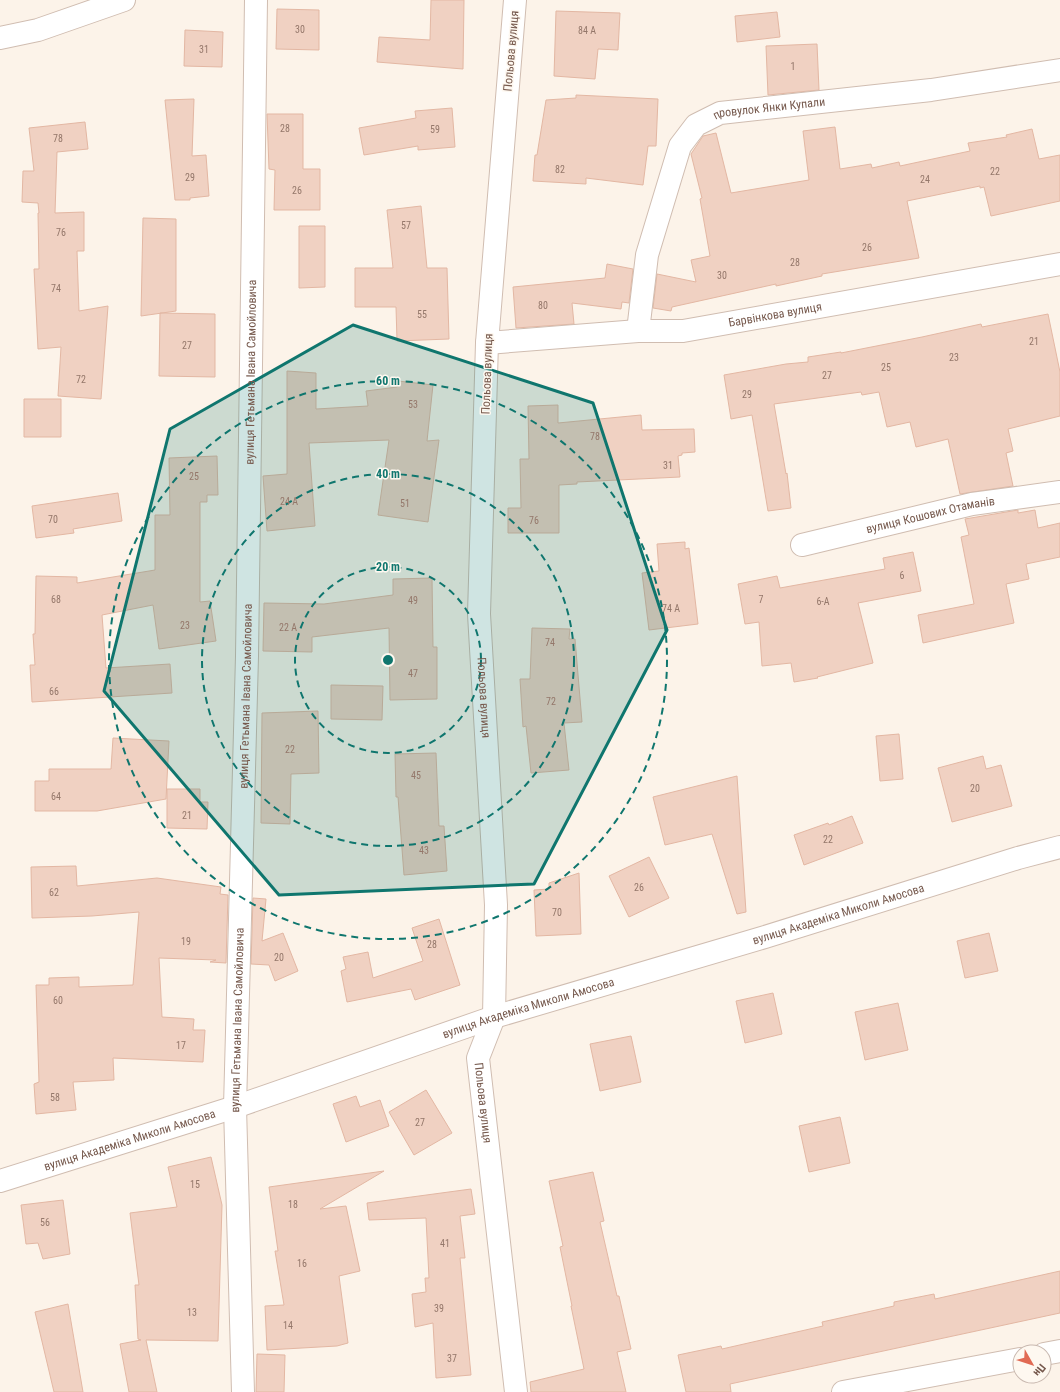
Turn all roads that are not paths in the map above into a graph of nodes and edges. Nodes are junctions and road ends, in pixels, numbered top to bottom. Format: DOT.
graph roads {
  1 [pos="124,0"];
  2 [pos="256,0"];
  3 [pos="515,0"];
  4 [pos="0,38"];
  5 [pos="1060,70"];
  6 [pos="1060,264"];
  7 [pos="638,331"];
  8 [pos="487,343"];
  9 [pos="1060,492"];
  10 [pos="802,545"];
  11 [pos="1060,847"];
  12 [pos="494,1017"];
  13 [pos="235,1107"];
  14 [pos="0,1181"];
  15 [pos="1012,1360"];
  16 [pos="243,1392"];
  17 [pos="516,1392"];
  18 [pos="843,1392"];
  1 -- 4 [label="street"];
  2 -- 13 [label="street, вулиця Гетьмана Івана Самойловича"];
  3 -- 8 [label="street, Польова вулиця"];
  5 -- 7 [label="street, провулок Янки Купали"];
  6 -- 7 [label="street, Барвінкова вулиця"];
  7 -- 8 [label="street, Барвінкова вулиця"];
  8 -- 12 [label="street, Польова вулиця"];
  9 -- 10 [label="street, вулиця Кошових Отаманів"];
  11 -- 12 [label="street, вулиця Академіка Миколи Амосова"];
  12 -- 13 [label="street, вулиця Академіка Миколи Амосова"];
  12 -- 17 [label="street, Польова вулиця"];
  13 -- 14 [label="street, вулиця Академіка Миколи Амосова"];
  13 -- 16 [label="street, вулиця Гетьмана Івана Самойловича"];
  15 -- 18 [label="street"];
}
